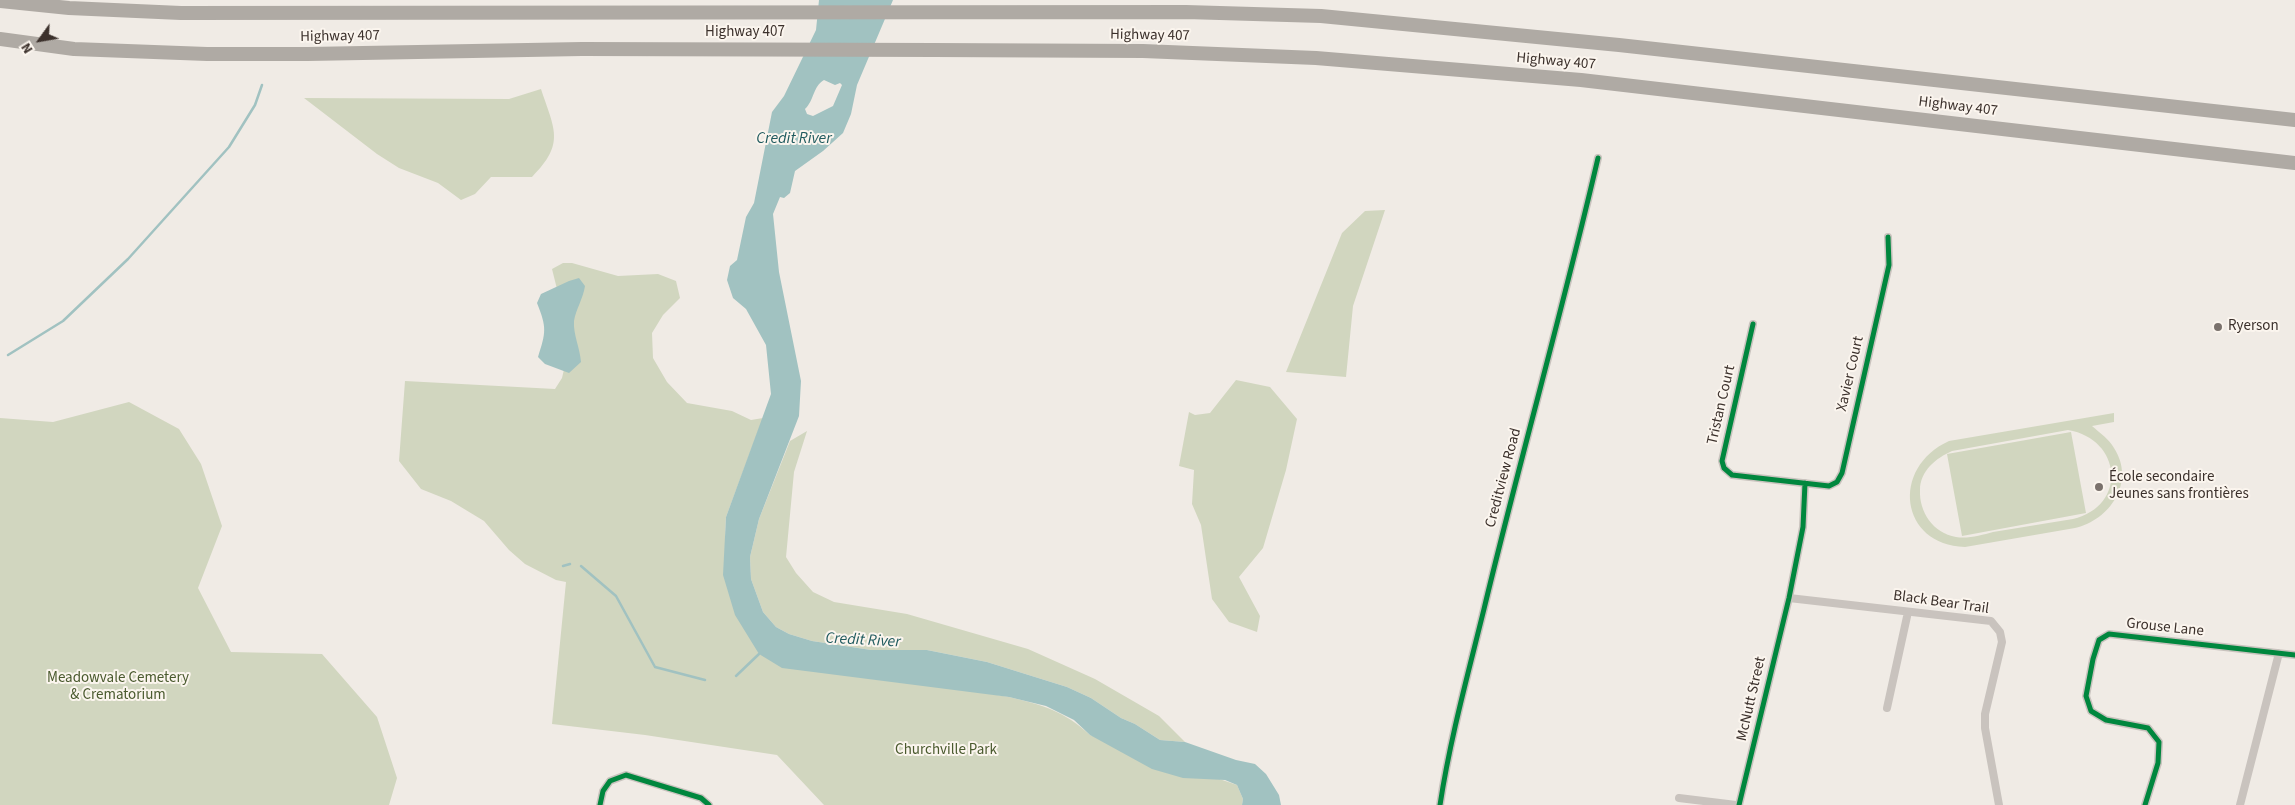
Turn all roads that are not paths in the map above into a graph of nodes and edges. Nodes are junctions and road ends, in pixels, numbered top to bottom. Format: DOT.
graph roads {
  1 [pos="0,1"];
  2 [pos="0,39"];
  3 [pos="2295,120"];
  4 [pos="1598,158"];
  5 [pos="2295,163"];
  6 [pos="1888,237"];
  7 [pos="1753,324"];
  8 [pos="1804,483"];
  9 [pos="1789,598"];
  10 [pos="1908,612"];
  11 [pos="2279,653"];
  12 [pos="2295,655"];
  13 [pos="1887,708"];
  14 [pos="1679,798"];
  15 [pos="600,805"];
  16 [pos="709,805"];
  17 [pos="1440,805"];
  18 [pos="1738,805"];
  19 [pos="1999,805"];
  20 [pos="2145,805"];
  21 [pos="2240,805"];
  1 -- 3 [label="highway, Highway 407"];
  2 -- 5 [label="highway, Highway 407"];
  4 -- 17 [label="street, Creditview Road"];
  6 -- 8 [label="street, Xavier Court"];
  7 -- 8 [label="street, Tristan Court"];
  8 -- 9 [label="street, McNutt Street"];
  9 -- 10 [label="street, Black Bear Trail"];
  9 -- 18 [label="street, McNutt Street"];
  10 -- 13 [label="street"];
  10 -- 19 [label="street, Black Bear Trail"];
  11 -- 12 [label="street, Grouse Lane"];
  11 -- 20 [label="street, Grouse Lane"];
  11 -- 21 [label="street"];
  14 -- 18 [label="street"];
  15 -- 16 [label="street"];
}
